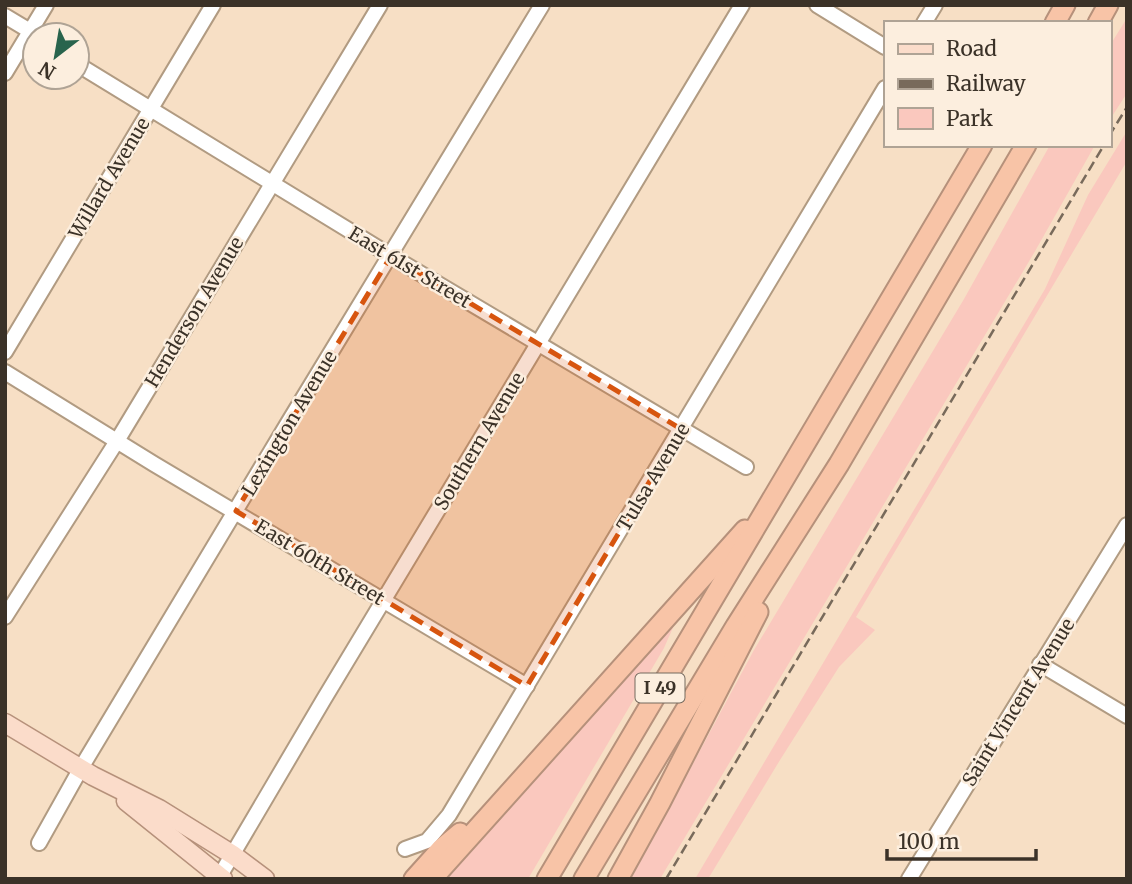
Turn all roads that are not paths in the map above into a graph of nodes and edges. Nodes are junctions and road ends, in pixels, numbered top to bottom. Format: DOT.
graph roads {
  1 [pos="46,5"];
  2 [pos="213,5"];
  3 [pos="380,5"];
  4 [pos="542,5"];
  5 [pos="742,5"];
  6 [pos="817,5"];
  7 [pos="935,5"];
  8 [pos="1065,5"];
  9 [pos="1108,5"];
  10 [pos="5,16"];
  11 [pos="38,21"];
  12 [pos="925,21"];
  13 [pos="1056,21"];
  14 [pos="1099,21"];
  15 [pos="21,28"];
  16 [pos="884,46"];
  17 [pos="21,50"];
  18 [pos="5,73"];
  19 [pos="91,73"];
  20 [pos="884,90"];
  21 [pos="150,110"];
  22 [pos="981,147"];
  23 [pos="1025,147"];
  24 [pos="272,183"];
  25 [pos="391,256"];
  26 [pos="538,343"];
  27 [pos="5,352"];
  28 [pos="5,372"];
  29 [pos="681,429"];
  30 [pos="117,441"];
  31 [pos="746,467"];
  32 [pos="774,498"];
  33 [pos="236,511"];
  34 [pos="807,517"];
  35 [pos="1127,525"];
  36 [pos="383,600"];
  37 [pos="5,617"];
  38 [pos="1040,664"];
  39 [pos="527,686"];
  40 [pos="1127,716"];
  41 [pos="5,723"];
  42 [pos="87,772"];
  43 [pos="510,793"];
  44 [pos="39,843"];
  45 [pos="405,849"];
  46 [pos="233,855"];
  47 [pos="220,878"];
  48 [pos="265,879"];
  49 [pos="414,879"];
  50 [pos="432,879"];
  51 [pos="547,879"];
  52 [pos="584,879"];
  53 [pos="618,879"];
  54 [pos="909,879"];
  1 -- 11 [label="street"];
  2 -- 21 [label="street, Willard Avenue"];
  3 -- 24 [label="street, Henderson Avenue"];
  4 -- 25 [label="street, Lexington Avenue"];
  5 -- 26 [label="street, Southern Avenue"];
  6 -- 16 [label="street"];
  7 -- 12 [label="street"];
  8 -- 13 [label="highway"];
  9 -- 14 [label="highway"];
  10 -- 15 [label="street"];
  17 -- 18 [label="street"];
  19 -- 21 [label="street, East 61st Street"];
  20 -- 29 [label="street, Tulsa Avenue"];
  21 -- 24 [label="street, East 61st Street"];
  21 -- 27 [label="street, Willard Avenue"];
  22 -- 32 [label="highway, I 49"];
  23 -- 34 [label="highway, I 49"];
  24 -- 25 [label="street, East 61st Street"];
  24 -- 30 [label="street, Henderson Avenue"];
  25 -- 26 [label="street, East 61st Street"];
  25 -- 33 [label="street, Lexington Avenue"];
  26 -- 29 [label="street, East 61st Street"];
  26 -- 36 [label="street, Southern Avenue"];
  28 -- 30 [label="street, East 60th Street"];
  29 -- 31 [label="street, East 61st Street"];
  29 -- 39 [label="street, Tulsa Avenue"];
  30 -- 33 [label="street, East 60th Street"];
  30 -- 37 [label="street, Henderson Avenue"];
  32 -- 43 [label="highway"];
  32 -- 51 [label="highway, I 49"];
  33 -- 36 [label="street, East 60th Street"];
  33 -- 42 [label="street, Lexington Avenue"];
  34 -- 52 [label="highway, I 49"];
  34 -- 53 [label="highway"];
  35 -- 38 [label="street, Saint Vincent Avenue"];
  36 -- 39 [label="street, East 60th Street"];
  36 -- 46 [label="street, Southern Avenue"];
  38 -- 40 [label="street"];
  38 -- 54 [label="street, Saint Vincent Avenue"];
  39 -- 45 [label="street, Tulsa Avenue"];
  41 -- 42 [label="main road"];
  42 -- 44 [label="street, Lexington Avenue"];
  42 -- 46 [label="main road"];
  42 -- 47 [label="main road"];
  43 -- 49 [label="highway"];
  43 -- 50 [label="highway"];
  46 -- 47 [label="street, Southern Avenue"];
  46 -- 48 [label="main road"];
}
